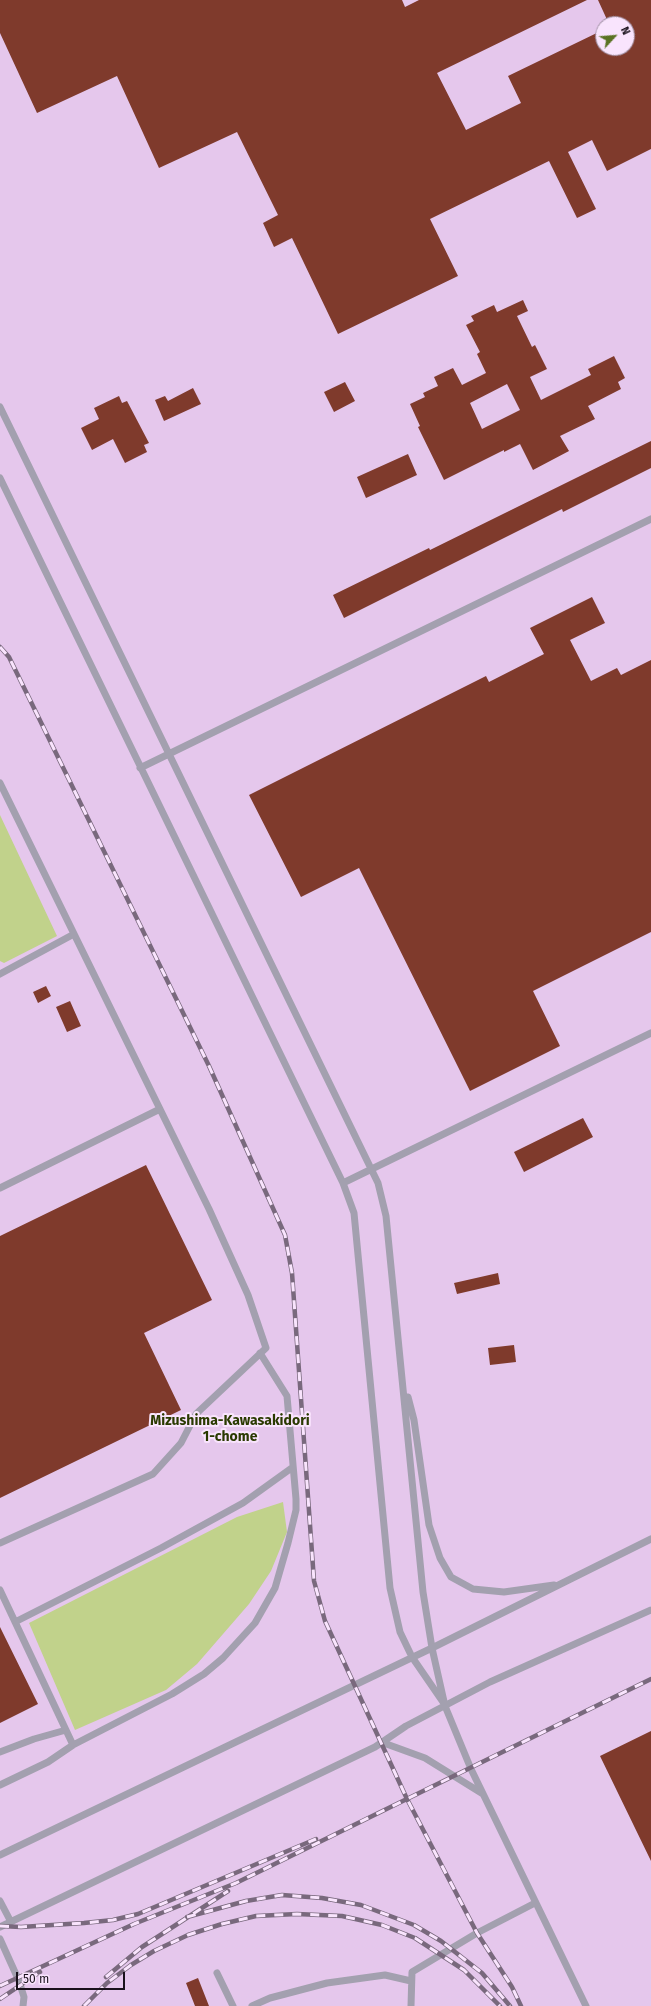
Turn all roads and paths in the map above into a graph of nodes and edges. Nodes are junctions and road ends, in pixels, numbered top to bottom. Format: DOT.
graph roads {
  1 [pos="0,407"];
  2 [pos="0,478"];
  3 [pos="651,519"];
  4 [pos="169,754"];
  5 [pos="140,768"];
  6 [pos="0,783"];
  7 [pos="74,934"];
  8 [pos="0,974"];
  9 [pos="651,1033"];
  10 [pos="160,1109"];
  11 [pos="372,1168"];
  12 [pos="343,1183"];
  13 [pos="0,1188"];
  14 [pos="260,1353"];
  15 [pos="402,1378"];
  16 [pos="293,1467"];
  17 [pos="651,1539"];
  18 [pos="0,1543"];
  19 [pos="560,1584"];
  20 [pos="0,1590"];
  21 [pos="651,1610"];
  22 [pos="15,1622"];
  23 [pos="432,1648"];
  24 [pos="412,1657"];
  25 [pos="445,1706"];
  26 [pos="66,1730"];
  27 [pos="381,1742"];
  28 [pos="73,1745"];
  29 [pos="0,1752"];
  30 [pos="0,1785"];
  31 [pos="483,1794"];
  32 [pos="0,1855"];
  33 [pos="0,1901"];
  34 [pos="535,1903"];
  35 [pos="11,1922"];
  36 [pos="0,1927"];
  37 [pos="0,1939"];
  38 [pos="217,1973"];
  39 [pos="411,1981"];
  40 [pos="23,2006"];
  41 [pos="233,2006"];
  42 [pos="252,2006"];
  43 [pos="411,2006"];
  44 [pos="586,2006"];
  1 -- 4 [label="lane"];
  2 -- 5 [label="lane"];
  3 -- 4 [label="lane"];
  4 -- 5 [label="lane"];
  4 -- 11 [label="lane"];
  5 -- 12 [label="lane"];
  6 -- 7 [label="lane"];
  7 -- 8 [label="lane"];
  7 -- 10 [label="lane"];
  9 -- 11 [label="lane"];
  10 -- 13 [label="lane"];
  10 -- 14 [label="lane"];
  11 -- 12 [label="lane"];
  11 -- 15 [label="lane"];
  12 -- 24 [label="lane"];
  14 -- 16 [label="lane"];
  14 -- 18 [label="lane"];
  15 -- 19 [label="lane"];
  15 -- 23 [label="lane"];
  16 -- 22 [label="lane"];
  16 -- 28 [label="lane"];
  17 -- 19 [label="lane"];
  19 -- 23 [label="lane"];
  20 -- 22 [label="lane"];
  21 -- 25 [label="lane"];
  22 -- 26 [label="lane"];
  23 -- 24 [label="lane"];
  23 -- 25 [label="lane"];
  24 -- 25 [label="lane"];
  24 -- 32 [label="lane"];
  25 -- 27 [label="lane"];
  25 -- 31 [label="lane"];
  26 -- 28 [label="lane"];
  26 -- 29 [label="lane"];
  27 -- 31 [label="lane"];
  27 -- 35 [label="lane"];
  28 -- 30 [label="lane"];
  31 -- 34 [label="lane"];
  33 -- 35 [label="lane"];
  34 -- 39 [label="lane"];
  34 -- 44 [label="lane"];
  35 -- 36 [label="lane"];
  37 -- 40 [label="lane"];
  38 -- 41 [label="lane"];
  39 -- 42 [label="lane"];
  39 -- 43 [label="lane"];
}
